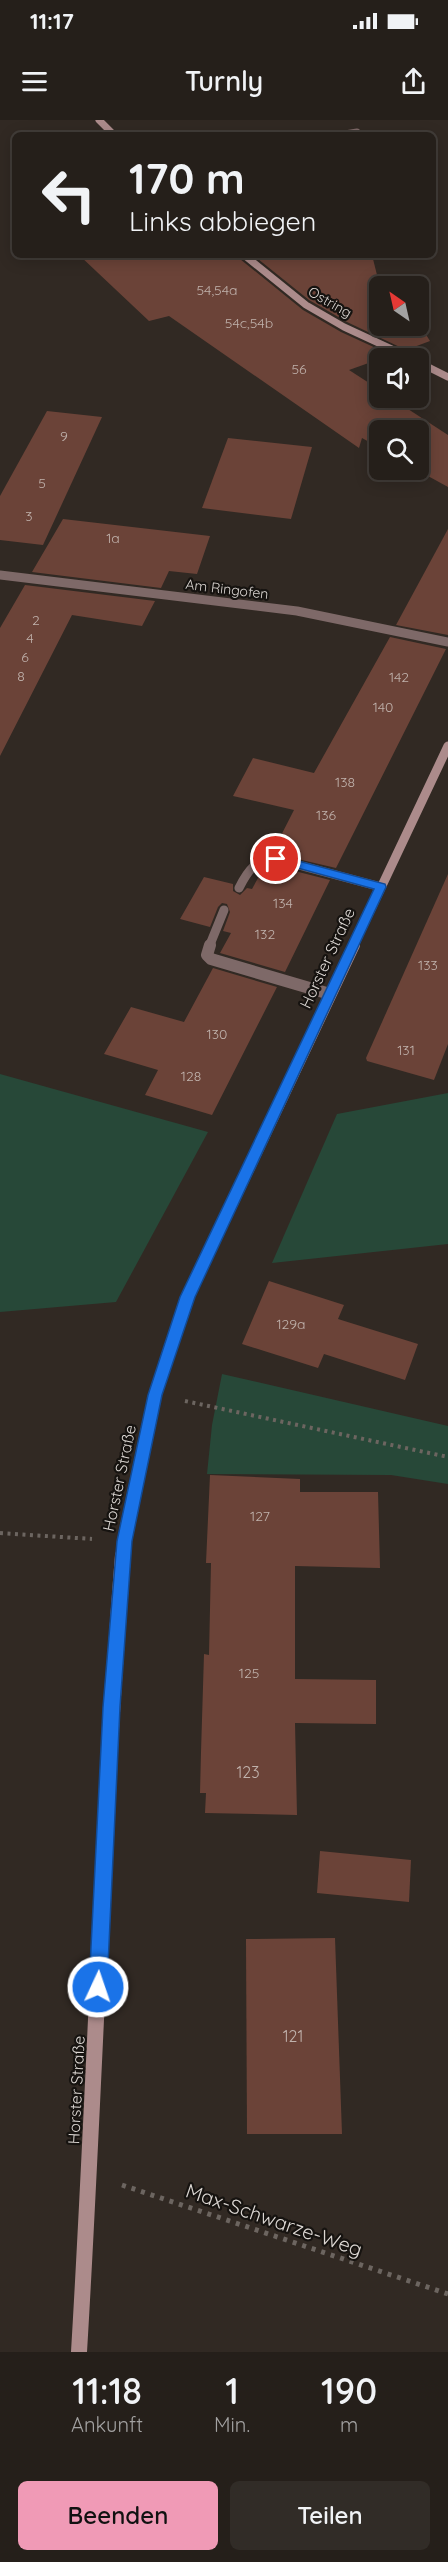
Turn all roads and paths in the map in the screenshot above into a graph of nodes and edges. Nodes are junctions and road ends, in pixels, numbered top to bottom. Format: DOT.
graph roads {
  1 [pos="99,120"];
  2 [pos="111,132"];
  3 [pos="247,258"];
  4 [pos="390,348"];
  5 [pos="429,368"];
  6 [pos="448,377"];
  7 [pos="0,576"];
  8 [pos="448,642"];
  9 [pos="448,746"];
  10 [pos="381,887"];
  11 [pos="239,888"];
  12 [pos="224,910"];
  13 [pos="330,994"];
  14 [pos="155,1395"];
  15 [pos="448,1457"];
  16 [pos="0,1533"];
  17 [pos="124,1541"];
  18 [pos="90,2174"];
  19 [pos="448,2294"];
  20 [pos="79,2352"];
  1 -- 2 [label="main road"];
  3 -- 4 [label="main road, Ostring"];
  5 -- 6 [label="main road"];
  7 -- 8 [label="street, Am Ringofen"];
  9 -- 10 [label="main road, Horster Straße"];
  10 -- 11 [label="street"];
  10 -- 13 [label="main road, Horster Straße"];
  12 -- 13 [label="street"];
  13 -- 14 [label="main road, Horster Straße"];
  14 -- 15 [label="path"];
  14 -- 17 [label="main road, Horster Straße"];
  16 -- 17 [label="path"];
  17 -- 18 [label="main road, Horster Straße"];
  18 -- 19 [label="path, Max-Schwarze-Weg"];
  18 -- 20 [label="main road, Horster Straße"];
}
